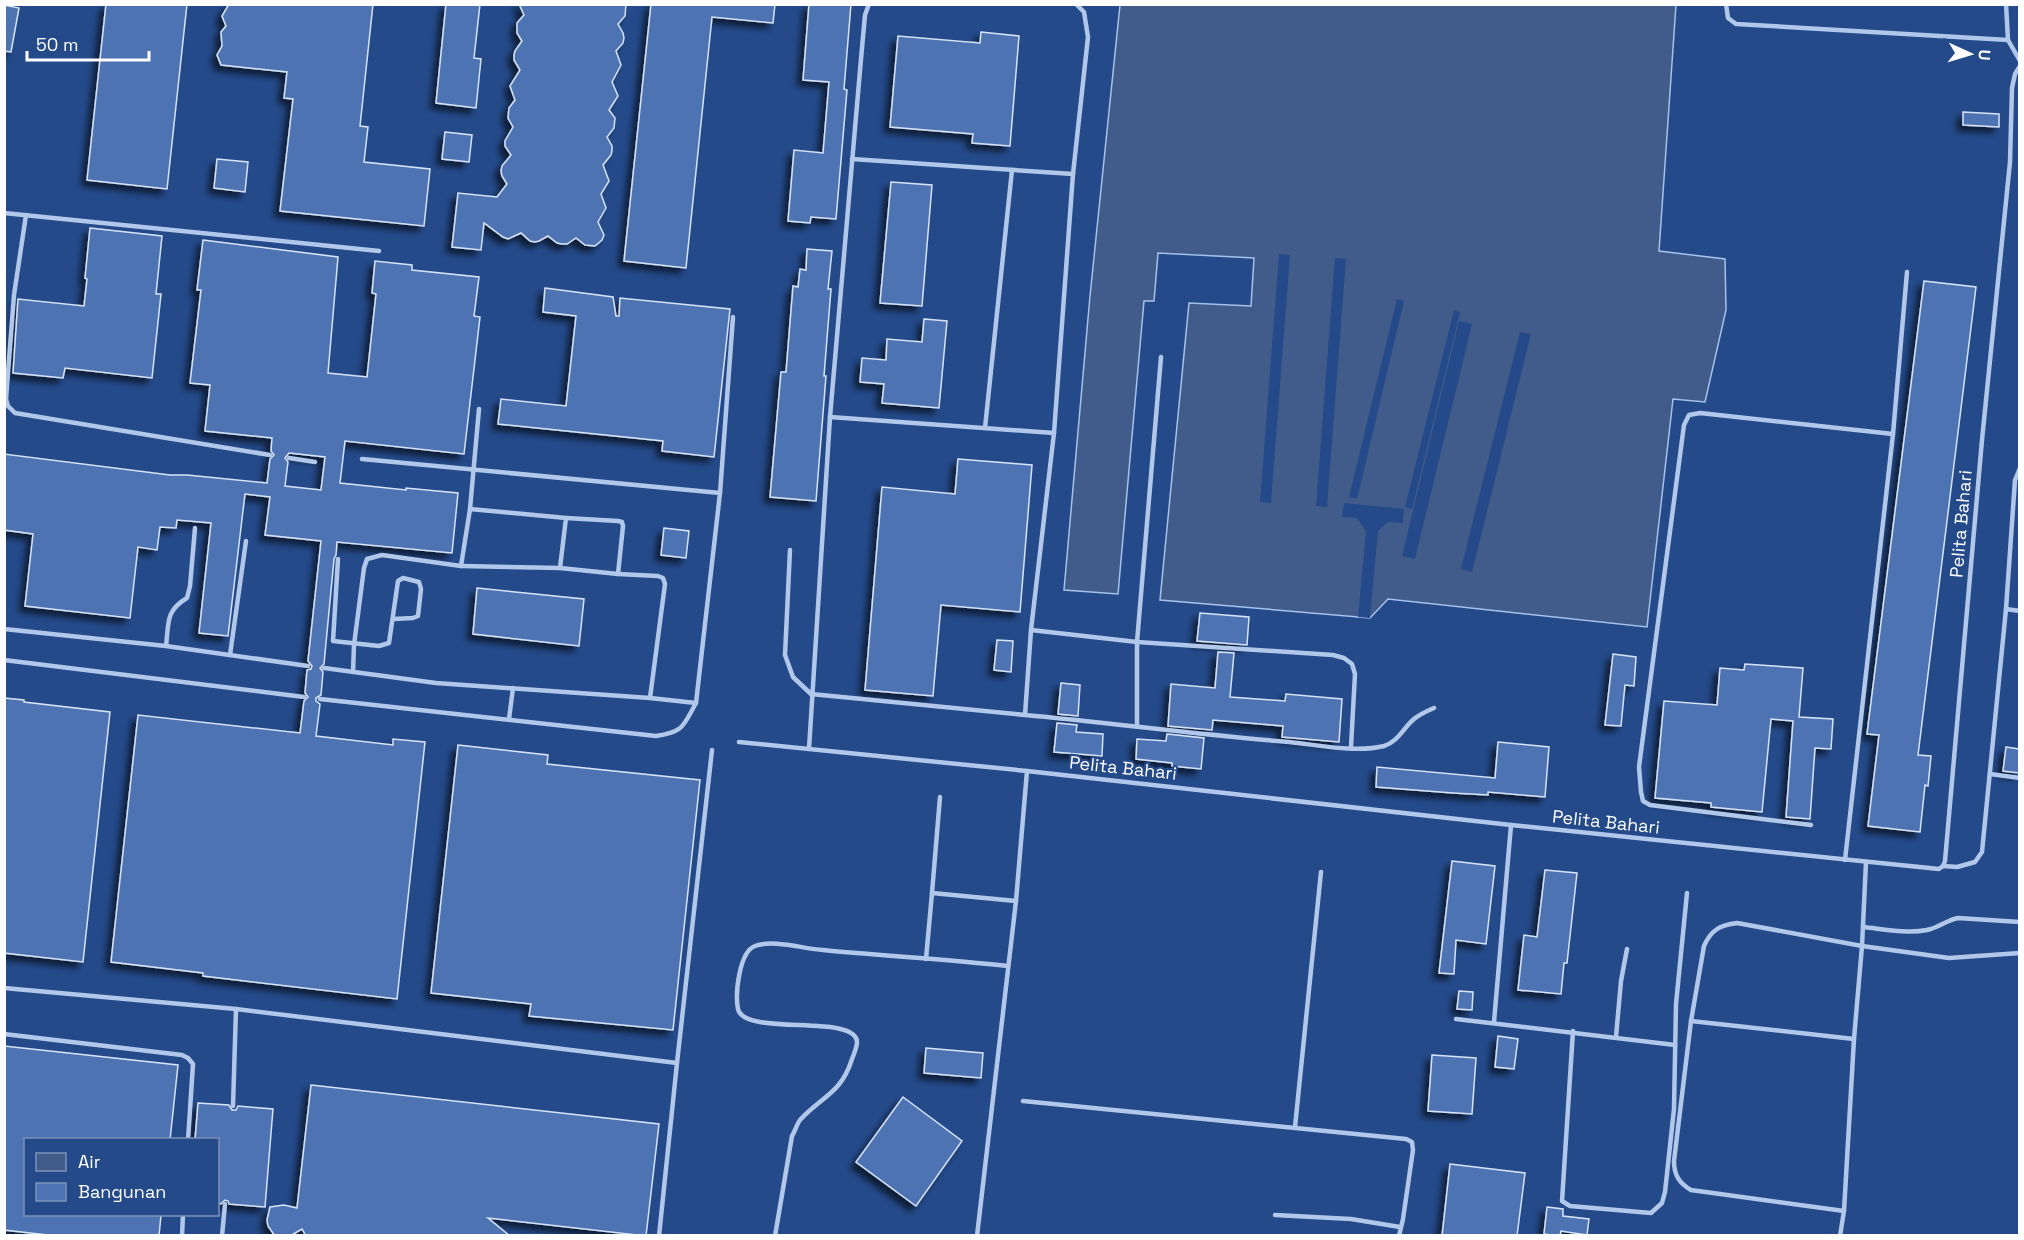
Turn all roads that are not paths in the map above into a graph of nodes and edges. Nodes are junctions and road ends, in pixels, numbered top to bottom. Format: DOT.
graph roads {
  1 [pos="869,4"];
  2 [pos="1077,4"];
  3 [pos="1726,4"];
  4 [pos="2006,4"];
  5 [pos="2008,40"];
  6 [pos="2019,64"];
  7 [pos="852,159"];
  8 [pos="1012,170"];
  9 [pos="1073,174"];
  10 [pos="4,213"];
  11 [pos="26,215"];
  12 [pos="379,252"];
  13 [pos="1907,272"];
  14 [pos="733,317"];
  15 [pos="1161,357"];
  16 [pos="479,409"];
  17 [pos="830,417"];
  18 [pos="985,428"];
  19 [pos="1054,433"];
  20 [pos="1893,434"];
  21 [pos="270,455"];
  22 [pos="289,458"];
  23 [pos="362,459"];
  24 [pos="315,462"];
  25 [pos="2019,468"];
  26 [pos="472,471"];
  27 [pos="720,493"];
  28 [pos="470,509"];
  29 [pos="566,518"];
  30 [pos="195,528"];
  31 [pos="246,541"];
  32 [pos="790,550"];
  33 [pos="338,559"];
  34 [pos="461,566"];
  35 [pos="560,568"];
  36 [pos="618,574"];
  37 [pos="2006,609"];
  38 [pos="2019,611"];
  39 [pos="393,618"];
  40 [pos="4,629"];
  41 [pos="1031,630"];
  42 [pos="1137,642"];
  43 [pos="354,645"];
  44 [pos="166,646"];
  45 [pos="230,655"];
  46 [pos="4,660"];
  47 [pos="308,666"];
  48 [pos="324,668"];
  49 [pos="352,672"];
  50 [pos="513,688"];
  51 [pos="811,694"];
  52 [pos="304,697"];
  53 [pos="650,698"];
  54 [pos="320,699"];
  55 [pos="696,703"];
  56 [pos="1434,708"];
  57 [pos="1025,715"];
  58 [pos="509,719"];
  59 [pos="1137,725"];
  60 [pos="739,742"];
  61 [pos="1351,747"];
  62 [pos="809,749"];
  63 [pos="712,750"];
  64 [pos="1027,771"];
  65 [pos="1990,774"];
  66 [pos="2019,778"];
  67 [pos="940,797"];
  68 [pos="1511,825"];
  69 [pos="1811,825"];
  70 [pos="1845,860"];
  71 [pos="1866,862"];
  72 [pos="1943,866"];
  73 [pos="1321,872"];
  74 [pos="1687,893"];
  75 [pos="932,894"];
  76 [pos="1016,901"];
  77 [pos="2019,922"];
  78 [pos="1863,927"];
  79 [pos="1862,946"];
  80 [pos="1627,949"];
  81 [pos="2019,953"];
  82 [pos="926,959"];
  83 [pos="1008,966"];
  84 [pos="4,987"];
  85 [pos="236,1009"];
  86 [pos="1456,1018"];
  87 [pos="1691,1021"];
  88 [pos="1494,1022"];
  89 [pos="1573,1031"];
  90 [pos="4,1034"];
  91 [pos="1616,1037"];
  92 [pos="1854,1039"];
  93 [pos="1675,1045"];
  94 [pos="678,1062"];
  95 [pos="1023,1101"];
  96 [pos="232,1106"];
  97 [pos="1295,1127"];
  98 [pos="188,1138"];
  99 [pos="225,1204"];
  100 [pos="1844,1211"];
  101 [pos="1275,1215"];
  102 [pos="183,1216"];
  103 [pos="1400,1227"];
  104 [pos="182,1236"];
  105 [pos="222,1236"];
  106 [pos="659,1236"];
  107 [pos="775,1236"];
  108 [pos="977,1236"];
  109 [pos="1399,1236"];
  110 [pos="1840,1236"];
  1 -- 7 [label="lane"];
  2 -- 9 [label="lane"];
  3 -- 5 [label="lane"];
  4 -- 5 [label="lane"];
  5 -- 6 [label="lane"];
  6 -- 72 [label="lane, Pelita Bahari"];
  7 -- 8 [label="lane"];
  7 -- 17 [label="lane"];
  8 -- 9 [label="lane"];
  8 -- 18 [label="lane"];
  9 -- 19 [label="lane"];
  10 -- 11 [label="lane"];
  11 -- 12 [label="lane"];
  11 -- 21 [label="lane"];
  13 -- 20 [label="lane"];
  14 -- 27 [label="lane"];
  15 -- 42 [label="lane"];
  16 -- 26 [label="lane"];
  17 -- 18 [label="lane"];
  17 -- 51 [label="lane"];
  18 -- 19 [label="lane"];
  19 -- 41 [label="lane"];
  20 -- 69 [label="lane"];
  20 -- 70 [label="lane"];
  22 -- 24 [label="lane"];
  23 -- 26 [label="lane"];
  25 -- 37 [label="lane"];
  26 -- 27 [label="lane"];
  26 -- 28 [label="lane"];
  27 -- 55 [label="lane"];
  28 -- 29 [label="lane"];
  28 -- 34 [label="lane"];
  29 -- 35 [label="lane"];
  29 -- 36 [label="lane"];
  30 -- 44 [label="lane"];
  31 -- 45 [label="lane"];
  32 -- 51 [label="lane"];
  33 -- 43 [label="lane"];
  34 -- 35 [label="lane"];
  34 -- 43 [label="lane"];
  35 -- 36 [label="lane"];
  36 -- 53 [label="lane"];
  37 -- 38 [label="lane"];
  37 -- 65 [label="lane"];
  39 -- 39 [label="lane"];
  39 -- 43 [label="lane"];
  40 -- 44 [label="lane"];
  41 -- 42 [label="lane"];
  41 -- 57 [label="lane"];
  42 -- 59 [label="lane"];
  42 -- 61 [label="lane"];
  43 -- 49 [label="lane"];
  44 -- 45 [label="lane"];
  45 -- 47 [label="lane"];
  46 -- 52 [label="lane"];
  48 -- 49 [label="lane"];
  49 -- 50 [label="lane"];
  50 -- 53 [label="lane"];
  50 -- 58 [label="lane"];
  51 -- 57 [label="lane"];
  51 -- 62 [label="lane"];
  53 -- 55 [label="lane"];
  54 -- 58 [label="lane"];
  55 -- 58 [label="lane"];
  56 -- 61 [label="lane"];
  57 -- 59 [label="lane"];
  59 -- 61 [label="lane"];
  60 -- 62 [label="lane, Pelita Bahari"];
  62 -- 64 [label="lane, Pelita Bahari"];
  63 -- 94 [label="lane"];
  64 -- 68 [label="lane, Pelita Bahari"];
  64 -- 76 [label="lane"];
  65 -- 66 [label="lane"];
  65 -- 72 [label="lane"];
  67 -- 75 [label="lane"];
  68 -- 70 [label="lane, Pelita Bahari"];
  68 -- 88 [label="lane"];
  70 -- 71 [label="lane, Pelita Bahari"];
  71 -- 72 [label="lane, Pelita Bahari"];
  71 -- 78 [label="lane"];
  73 -- 97 [label="lane"];
  74 -- 93 [label="lane"];
  75 -- 76 [label="lane"];
  75 -- 82 [label="lane"];
  76 -- 83 [label="lane"];
  77 -- 78 [label="lane"];
  78 -- 79 [label="lane"];
  79 -- 81 [label="lane"];
  79 -- 87 [label="lane"];
  79 -- 92 [label="lane"];
  80 -- 91 [label="lane"];
  82 -- 83 [label="lane"];
  82 -- 107 [label="lane"];
  83 -- 108 [label="lane"];
  84 -- 85 [label="lane"];
  85 -- 94 [label="lane"];
  85 -- 96 [label="lane"];
  86 -- 88 [label="lane"];
  87 -- 92 [label="lane"];
  87 -- 100 [label="lane"];
  88 -- 89 [label="lane"];
  89 -- 91 [label="lane"];
  89 -- 93 [label="lane"];
  90 -- 98 [label="lane"];
  91 -- 93 [label="lane"];
  92 -- 100 [label="lane"];
  94 -- 106 [label="lane"];
  95 -- 97 [label="lane"];
  97 -- 103 [label="lane"];
  99 -- 105 [label="lane"];
  100 -- 110 [label="lane"];
  101 -- 103 [label="lane"];
  102 -- 104 [label="lane"];
  103 -- 109 [label="lane"];
}
